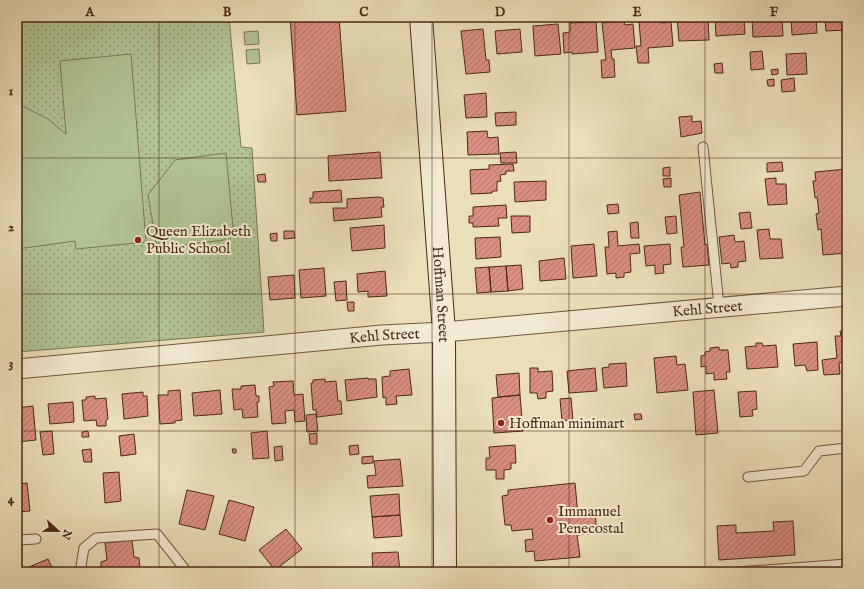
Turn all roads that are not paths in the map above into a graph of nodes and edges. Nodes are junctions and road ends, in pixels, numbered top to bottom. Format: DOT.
graph roads {
  1 [pos="421,17"];
  2 [pos="703,147"];
  3 [pos="847,296"];
  4 [pos="719,306"];
  5 [pos="444,332"];
  6 [pos="17,369"];
  7 [pos="847,448"];
  8 [pos="748,477"];
  9 [pos="36,539"];
  10 [pos="17,540"];
  11 [pos="847,564"];
  12 [pos="84,572"];
  13 [pos="187,572"];
  14 [pos="445,572"];
  15 [pos="738,572"];
  1 -- 5 [label="street, Hoffman Street"];
  2 -- 4 [label="lane"];
  3 -- 4 [label="street, Kehl Street"];
  4 -- 5 [label="street, Kehl Street"];
  5 -- 6 [label="street, Kehl Street"];
  5 -- 14 [label="street, Hoffman Street"];
  7 -- 8 [label="lane"];
  9 -- 10 [label="lane"];
  11 -- 15 [label="lane"];
  12 -- 13 [label="lane"];
}
